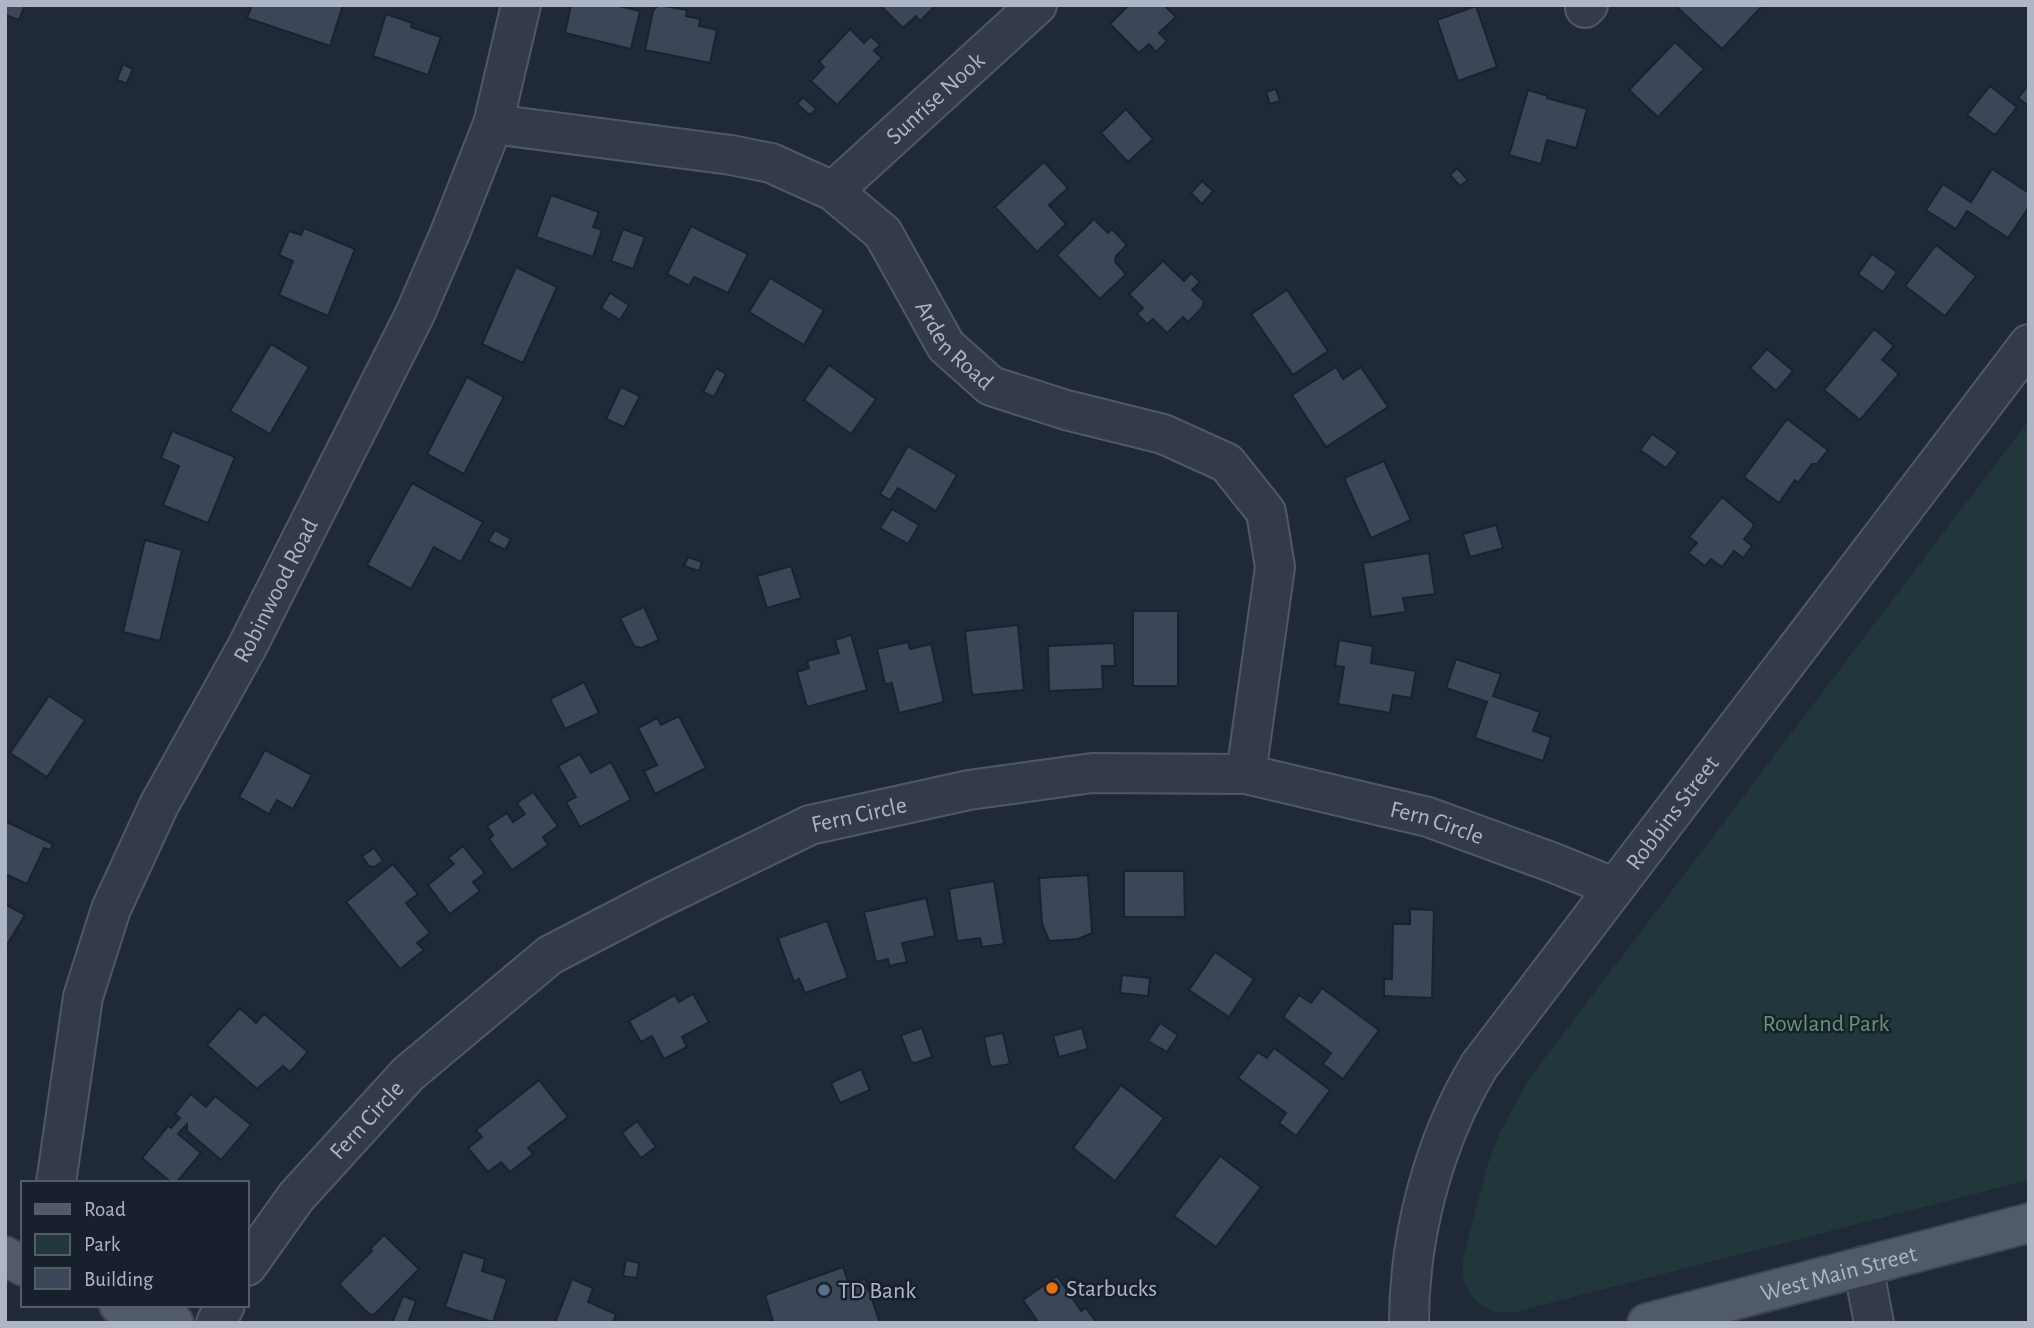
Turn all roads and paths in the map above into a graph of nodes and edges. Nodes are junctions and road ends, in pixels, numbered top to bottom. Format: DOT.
graph roads {
  1 [pos="521,5"];
  2 [pos="1037,5"];
  3 [pos="493,124"];
  4 [pos="833,191"];
  5 [pos="2029,344"];
  6 [pos="1246,774"];
  7 [pos="1613,887"];
  8 [pos="56,1181"];
  9 [pos="2029,1223"];
  10 [pos="5,1256"];
  11 [pos="21,1265"];
  12 [pos="248,1265"];
  13 [pos="1863,1266"];
  14 [pos="125,1307"];
  15 [pos="224,1307"];
  16 [pos="174,1323"];
  17 [pos="216,1323"];
  18 [pos="1409,1323"];
  19 [pos="1647,1323"];
  20 [pos="1874,1323"];
  1 -- 3 [label="street, Robinwood Road"];
  2 -- 4 [label="street, Sunrise Nook"];
  3 -- 4 [label="street, Arden Road"];
  3 -- 8 [label="street, Robinwood Road"];
  4 -- 6 [label="street, Arden Road"];
  5 -- 7 [label="street, Robbins Street"];
  6 -- 7 [label="street, Fern Circle"];
  6 -- 12 [label="street, Fern Circle"];
  7 -- 18 [label="street, Robbins Street"];
  9 -- 13 [label="main road, West Main Street"];
  10 -- 11 [label="main road"];
  13 -- 19 [label="main road, West Main Street"];
  13 -- 20 [label="street"];
  14 -- 16 [label="main road"];
  15 -- 17 [label="street"];
}
